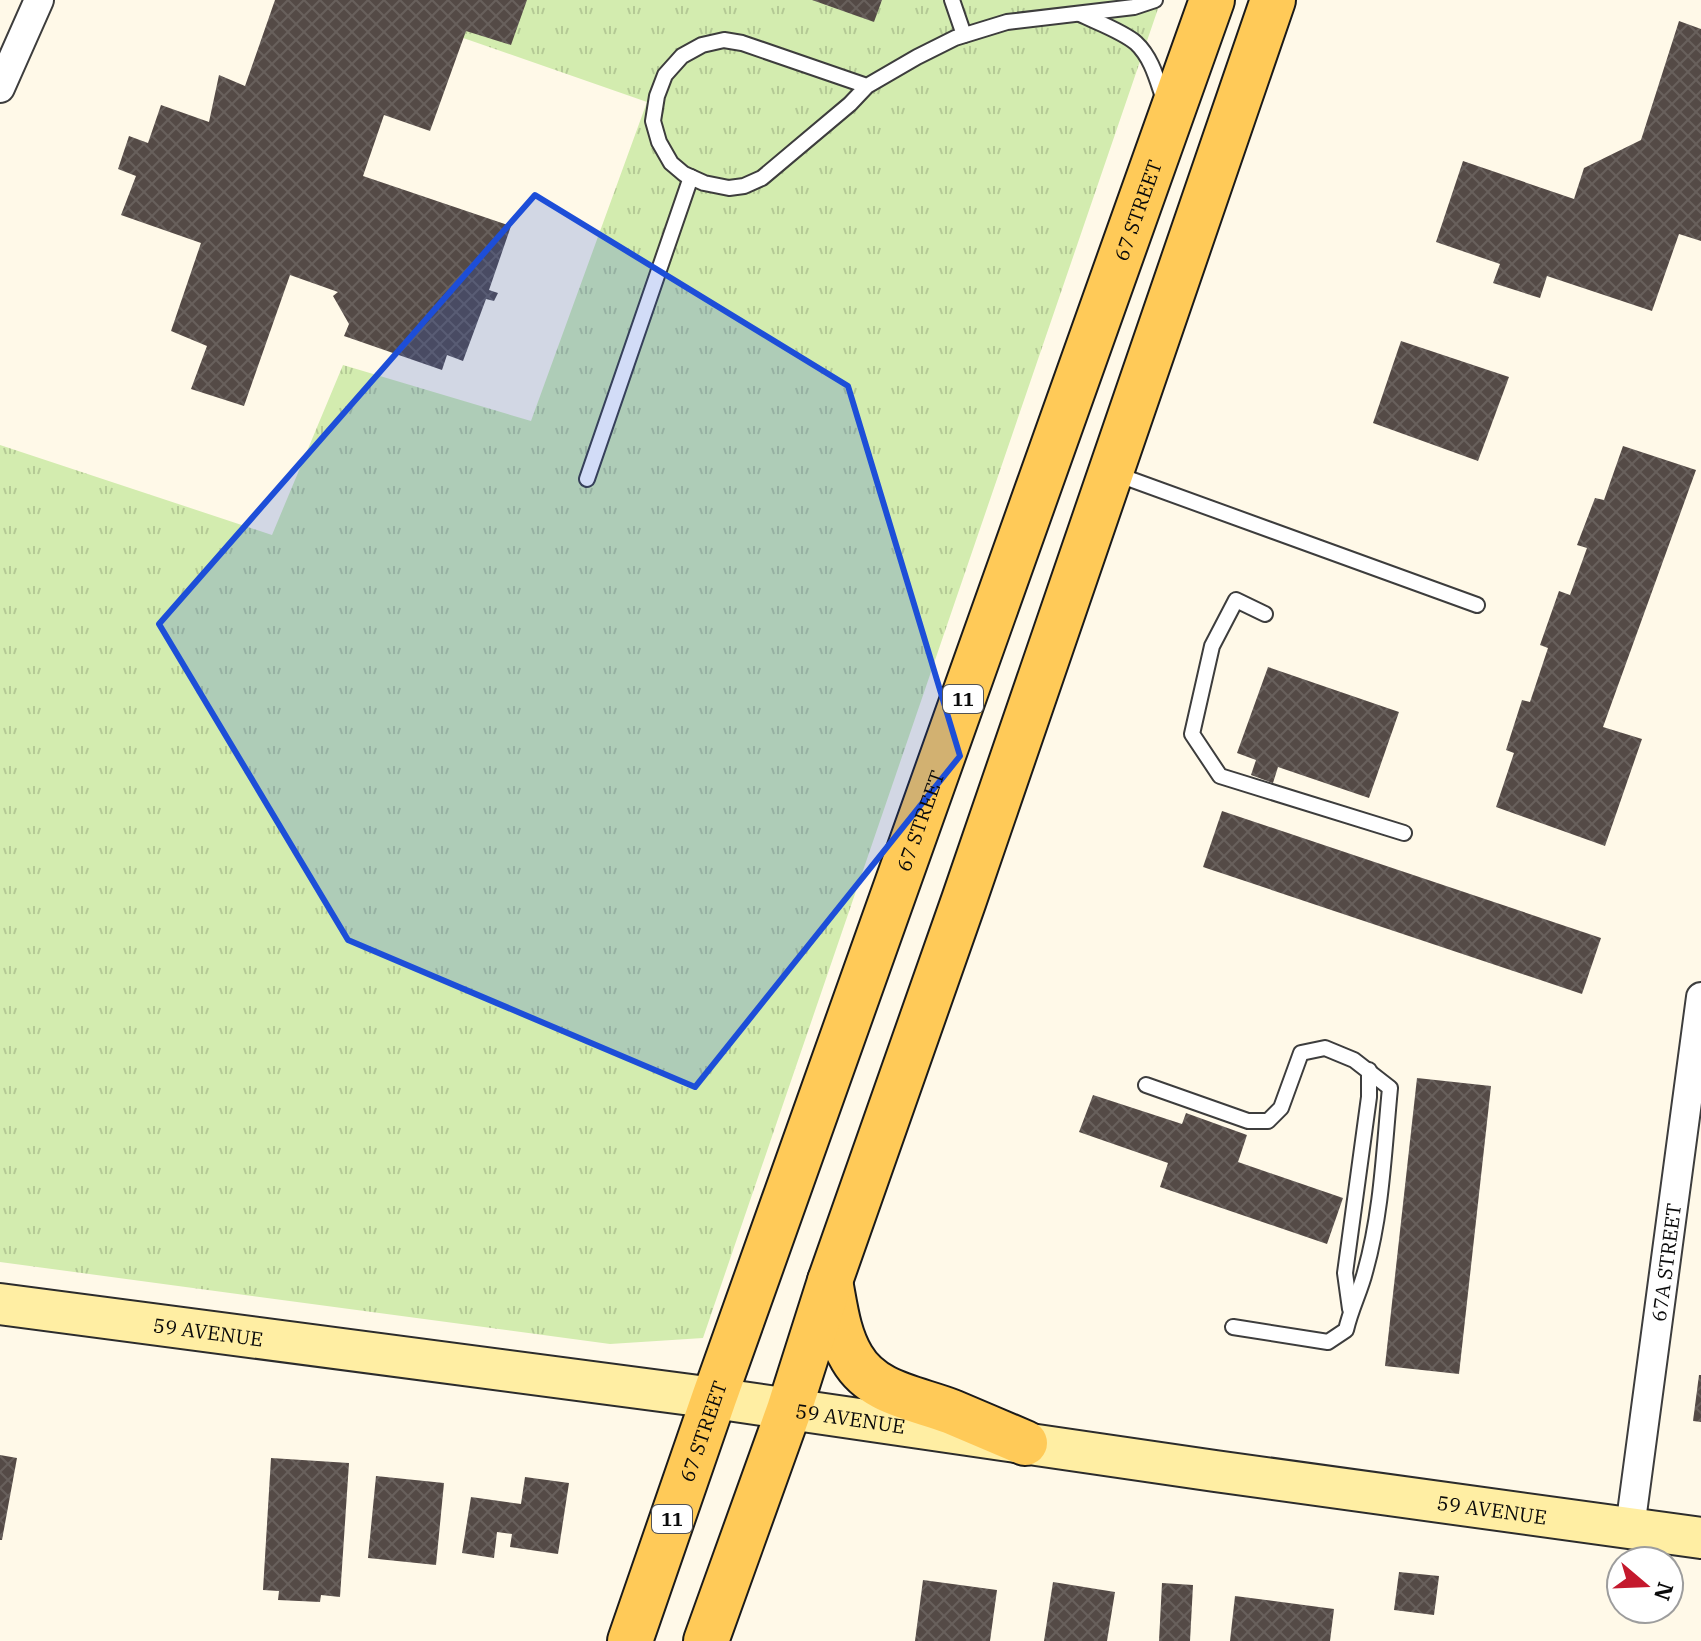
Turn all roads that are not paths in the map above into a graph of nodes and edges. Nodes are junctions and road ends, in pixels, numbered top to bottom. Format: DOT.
graph roads {
  1 [pos="39,0"];
  2 [pos="952,0"];
  3 [pos="1155,0"];
  4 [pos="1212,0"];
  5 [pos="1273,0"];
  6 [pos="1079,14"];
  7 [pos="964,35"];
  8 [pos="867,86"];
  9 [pos="0,88"];
  10 [pos="1170,118"];
  11 [pos="691,177"];
  12 [pos="1111,472"];
  13 [pos="587,479"];
  14 [pos="1477,605"];
  15 [pos="1265,614"];
  16 [pos="1404,833"];
  17 [pos="1701,997"];
  18 [pos="1369,1070"];
  19 [pos="1146,1085"];
  20 [pos="830,1281"];
  21 [pos="0,1304"];
  22 [pos="1350,1310"];
  23 [pos="1233,1327"];
  24 [pos="714,1398"];
  25 [pos="789,1410"];
  26 [pos="1025,1443"];
  27 [pos="1630,1528"];
  28 [pos="1701,1538"];
  29 [pos="630,1641"];
  30 [pos="706,1641"];
  1 -- 9 [label="street"];
  2 -- 7 [label="lane"];
  3 -- 6 [label="lane"];
  4 -- 10 [label="main road, 67 STREET / 11"];
  5 -- 12 [label="main road"];
  6 -- 7 [label="lane"];
  6 -- 10 [label="lane"];
  7 -- 8 [label="lane"];
  8 -- 11 [label="lane"];
  8 -- 11 [label="lane"];
  10 -- 24 [label="main road, 67 STREET / 11"];
  11 -- 13 [label="lane"];
  12 -- 14 [label="lane"];
  12 -- 20 [label="main road"];
  15 -- 16 [label="lane"];
  17 -- 27 [label="street, 67A STREET"];
  18 -- 19 [label="lane"];
  18 -- 22 [label="lane"];
  18 -- 22 [label="lane"];
  20 -- 25 [label="main road"];
  20 -- 26 [label="main road"];
  21 -- 24 [label="street, 59 AVENUE"];
  22 -- 23 [label="lane"];
  24 -- 25 [label="street, 59 AVENUE"];
  24 -- 29 [label="main road, 67 STREET / 11"];
  25 -- 26 [label="street, 59 AVENUE"];
  25 -- 30 [label="main road"];
  26 -- 27 [label="street, 59 AVENUE"];
  27 -- 28 [label="street, 59 AVENUE"];
}
